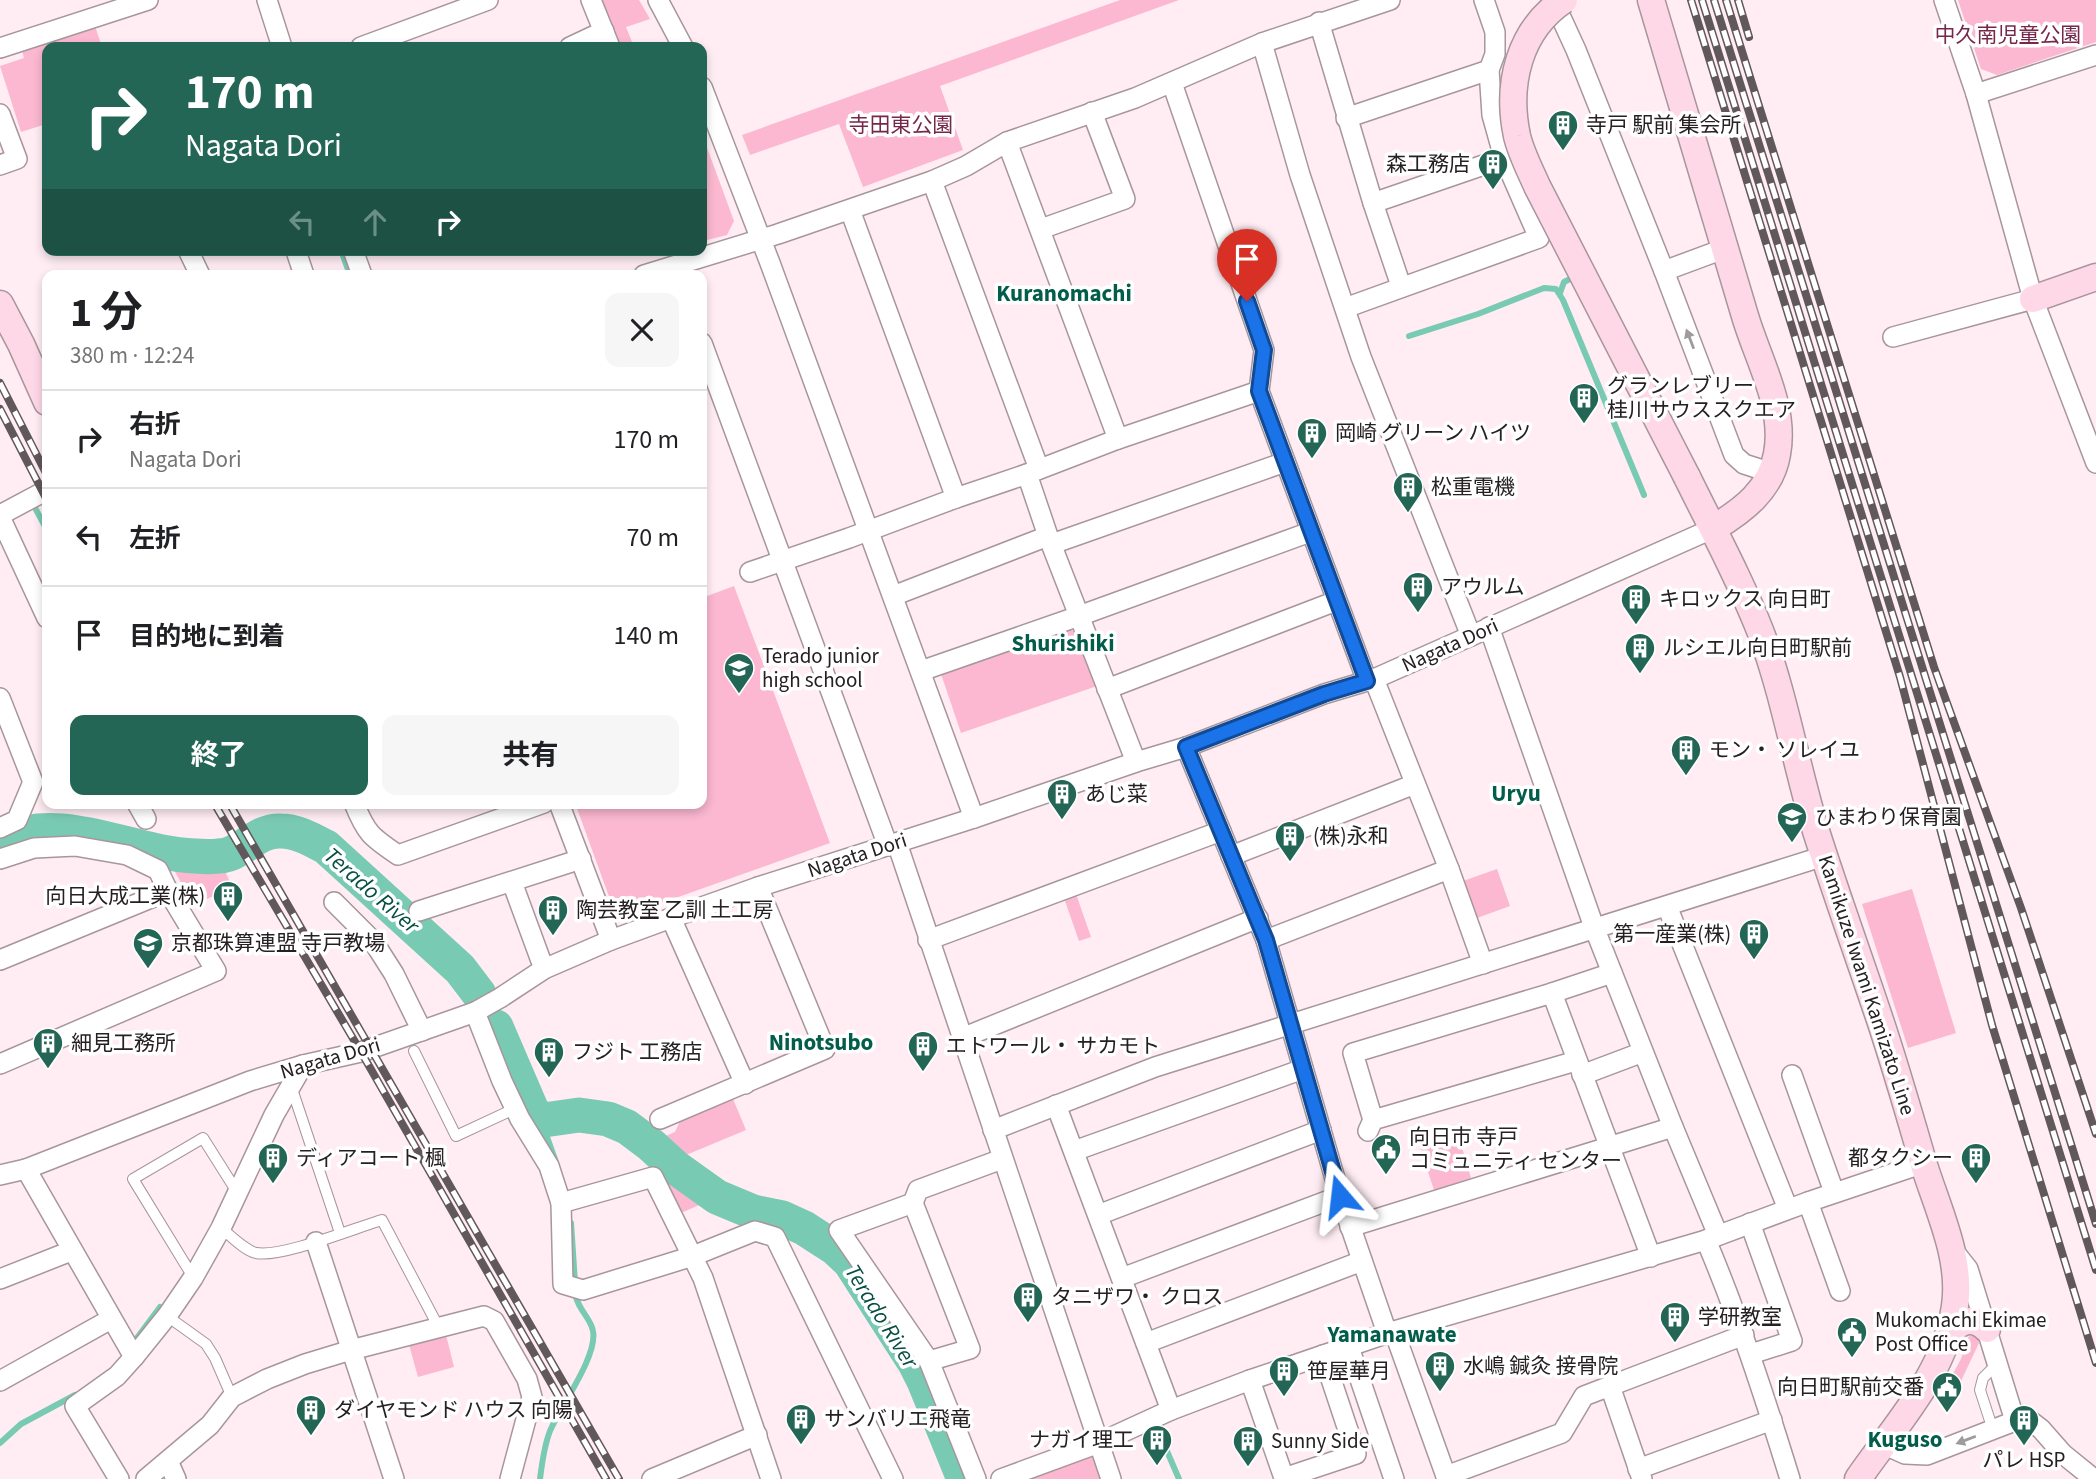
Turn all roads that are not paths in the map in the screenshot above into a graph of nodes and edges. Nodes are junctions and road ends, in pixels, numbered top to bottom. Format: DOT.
graph roads {
  1 [pos="148,0"];
  2 [pos="267,0"];
  3 [pos="488,0"];
  4 [pos="590,0"];
  5 [pos="658,0"];
  6 [pos="1390,0"];
  7 [pos="1484,0"];
  8 [pos="1553,0"];
  9 [pos="1564,0"];
  10 [pos="1651,0"];
  11 [pos="1944,0"];
  12 [pos="1320,22"];
  13 [pos="607,39"];
  14 [pos="280,42"];
  15 [pos="375,42"];
  16 [pos="681,42"];
  17 [pos="1262,43"];
  18 [pos="0,48"];
  19 [pos="2096,55"];
  20 [pos="1489,70"];
  21 [pos="1172,83"];
  22 [pos="1976,94"];
  23 [pos="707,100"];
  24 [pos="1092,112"];
  25 [pos="0,114"];
  26 [pos="1346,118"];
  27 [pos="1007,142"];
  28 [pos="1504,158"];
  29 [pos="0,165"];
  30 [pos="932,181"];
  31 [pos="1373,204"];
  32 [pos="850,211"];
  33 [pos="1041,229"];
  34 [pos="761,239"];
  35 [pos="1726,248"];
  36 [pos="707,252"];
  37 [pos="694,256"];
  38 [pos="675,270"];
  39 [pos="1664,271"];
  40 [pos="2096,277"];
  41 [pos="1401,286"];
  42 [pos="2033,299"];
  43 [pos="0,304"];
  44 [pos="1345,308"];
  45 [pos="1893,337"];
  46 [pos="707,357"];
  47 [pos="42,391"];
  48 [pos="1259,391"];
  49 [pos="1118,439"];
  50 [pos="1285,462"];
  51 [pos="2096,463"];
  52 [pos="1033,472"];
  53 [pos="1772,473"];
  54 [pos="42,493"];
  55 [pos="956,498"];
  56 [pos="0,516"];
  57 [pos="1714,528"];
  58 [pos="867,530"];
  59 [pos="1310,532"];
  60 [pos="1050,540"];
  61 [pos="782,561"];
  62 [pos="750,572"];
  63 [pos="892,596"];
  64 [pos="1336,601"];
  65 [pos="42,607"];
  66 [pos="1079,616"];
  67 [pos="1489,627"];
  68 [pos="1471,636"];
  69 [pos="921,671"];
  70 [pos="1371,680"];
  71 [pos="1107,689"];
  72 [pos="0,698"];
  73 [pos="1186,747"];
  74 [pos="1136,762"];
  75 [pos="40,778"];
  76 [pos="1415,784"];
  77 [pos="356,809"];
  78 [pos="527,809"];
  79 [pos="561,809"];
  80 [pos="974,818"];
  81 [pos="0,828"];
  82 [pos="1221,831"];
  83 [pos="892,844"];
  84 [pos="1231,856"];
  85 [pos="1824,856"];
  86 [pos="0,859"];
  87 [pos="581,859"];
  88 [pos="1449,869"];
  89 [pos="512,881"];
  90 [pos="758,887"];
  91 [pos="168,891"];
  92 [pos="334,902"];
  93 [pos="1667,906"];
  94 [pos="419,911"];
  95 [pos="671,918"];
  96 [pos="1258,918"];
  97 [pos="1594,927"];
  98 [pos="611,940"];
  99 [pos="928,940"];
  100 [pos="1266,940"];
  101 [pos="0,960"];
  102 [pos="1483,964"];
  103 [pos="544,969"];
  104 [pos="1612,973"];
  105 [pos="1552,993"];
  106 [pos="475,1012"];
  107 [pos="1291,1026"];
  108 [pos="422,1031"];
  109 [pos="962,1038"];
  110 [pos="414,1051"];
  111 [pos="1643,1052"];
  112 [pos="0,1063"];
  113 [pos="303,1065"];
  114 [pos="1579,1068"];
  115 [pos="1303,1069"];
  116 [pos="1792,1075"];
  117 [pos="745,1084"];
  118 [pos="291,1086"];
  119 [pos="1056,1105"];
  120 [pos="514,1109"];
  121 [pos="660,1119"];
  122 [pos="1672,1126"];
  123 [pos="993,1130"];
  124 [pos="1321,1130"];
  125 [pos="1609,1147"];
  126 [pos="1074,1151"];
  127 [pos="1002,1159"];
  128 [pos="1924,1163"];
  129 [pos="26,1169"];
  130 [pos="0,1174"];
  131 [pos="237,1192"];
  132 [pos="1834,1192"];
  133 [pos="1340,1196"];
  134 [pos="1808,1202"];
  135 [pos="561,1203"];
  136 [pos="913,1203"];
  137 [pos="1788,1209"];
  138 [pos="1098,1215"];
  139 [pos="1750,1223"];
  140 [pos="1350,1227"];
  141 [pos="221,1228"];
  142 [pos="340,1233"];
  143 [pos="1712,1237"];
  144 [pos="316,1242"];
  145 [pos="1950,1246"];
  146 [pos="71,1251"];
  147 [pos="694,1256"];
  148 [pos="1651,1257"];
  149 [pos="1362,1261"];
  150 [pos="193,1278"];
  151 [pos="1122,1278"];
  152 [pos="0,1279"];
  153 [pos="1840,1291"];
  154 [pos="167,1316"];
  155 [pos="111,1318"];
  156 [pos="438,1326"];
  157 [pos="1987,1329"];
  158 [pos="1391,1332"];
  159 [pos="1949,1333"];
  160 [pos="1744,1335"];
  161 [pos="1146,1343"];
  162 [pos="1349,1347"];
  163 [pos="351,1350"];
  164 [pos="1751,1354"];
  165 [pos="1323,1355"];
  166 [pos="134,1357"];
  167 [pos="929,1361"];
  168 [pos="1998,1364"];
  169 [pos="1250,1380"];
  170 [pos="0,1381"];
  171 [pos="1610,1386"];
  172 [pos="232,1397"];
  173 [pos="1171,1410"];
  174 [pos="1772,1420"];
  175 [pos="2015,1421"];
  176 [pos="1993,1430"];
  177 [pos="757,1435"];
  178 [pos="1099,1443"];
  179 [pos="1883,1444"];
  180 [pos="172,1470"];
  181 [pos="1640,1474"];
  182 [pos="1447,1478"];
  183 [pos="119,1479"];
  184 [pos="146,1479"];
  185 [pos="394,1479"];
  186 [pos="510,1479"];
  187 [pos="652,1479"];
  188 [pos="771,1479"];
  189 [pos="892,1479"];
  190 [pos="976,1479"];
  191 [pos="1001,1479"];
  192 [pos="1111,1479"];
  193 [pos="1394,1479"];
  194 [pos="1790,1479"];
  195 [pos="1858,1479"];
  196 [pos="2094,1479"];
  1 -- 18 [label="street"];
  2 -- 14 [label="street"];
  3 -- 15 [label="street"];
  4 -- 13 [label="street"];
  5 -- 16 [label="street"];
  6 -- 12 [label="street"];
  7 -- 20 [label="street"];
  8 -- 39 [label="street"];
  9 -- 57 [label="main road, Kamikuze Iwami Kamizato Line, bridge"];
  10 -- 35 [label="main road"];
  11 -- 22 [label="street"];
  12 -- 17 [label="street"];
  12 -- 26 [label="street"];
  17 -- 21 [label="street"];
  17 -- 44 [label="street"];
  19 -- 22 [label="street"];
  20 -- 26 [label="street"];
  20 -- 28 [label="street"];
  21 -- 24 [label="street"];
  21 -- 48 [label="street"];
  22 -- 42 [label="street"];
  23 -- 34 [label="street"];
  24 -- 27 [label="street"];
  24 -- 33 [label="street"];
  25 -- 29 [label="street"];
  26 -- 31 [label="street"];
  27 -- 30 [label="street"];
  27 -- 33 [label="street"];
  28 -- 31 [label="street"];
  28 -- 41 [label="street"];
  30 -- 32 [label="street"];
  30 -- 52 [label="street"];
  31 -- 41 [label="street"];
  32 -- 34 [label="street"];
  32 -- 55 [label="street"];
  33 -- 49 [label="street"];
  34 -- 36 [label="street"];
  34 -- 58 [label="street"];
  35 -- 39 [label="street"];
  35 -- 53 [label="main road"];
  37 -- 38 [label="street"];
  53 -- 39 [label="street, one-way"];
  40 -- 42 [label="main road"];
  41 -- 44 [label="street"];
  42 -- 45 [label="street"];
  42 -- 51 [label="street"];
  43 -- 47 [label="main road"];
  44 -- 68 [label="street"];
  46 -- 61 [label="street"];
  48 -- 49 [label="street"];
  48 -- 50 [label="street"];
  49 -- 52 [label="street"];
  50 -- 59 [label="street"];
  50 -- 60 [label="street"];
  52 -- 55 [label="street"];
  52 -- 60 [label="street"];
  53 -- 57 [label="main road"];
  54 -- 56 [label="street"];
  55 -- 58 [label="street"];
  56 -- 65 [label="street"];
  57 -- 67 [label="street, Nagata Dori"];
  57 -- 85 [label="main road, Kamikuze Iwami Kamizato Line"];
  58 -- 61 [label="street"];
  58 -- 63 [label="street"];
  59 -- 64 [label="street"];
  59 -- 66 [label="street"];
  60 -- 63 [label="street"];
  60 -- 66 [label="street"];
  61 -- 62 [label="street"];
  61 -- 83 [label="street"];
  63 -- 69 [label="street"];
  64 -- 70 [label="street"];
  64 -- 71 [label="street"];
  66 -- 69 [label="street"];
  66 -- 71 [label="street"];
  67 -- 68 [label="street, Nagata Dori"];
  67 -- 97 [label="street"];
  68 -- 70 [label="street, Nagata Dori"];
  69 -- 80 [label="street"];
  70 -- 73 [label="street, Nagata Dori"];
  70 -- 76 [label="street"];
  71 -- 74 [label="street"];
  72 -- 75 [label="street"];
  73 -- 74 [label="street, Nagata Dori"];
  73 -- 82 [label="street"];
  74 -- 80 [label="street, Nagata Dori"];
  75 -- 81 [label="street"];
  76 -- 84 [label="street"];
  76 -- 88 [label="street"];
  77 -- 78 [label="street"];
  79 -- 87 [label="street"];
  80 -- 83 [label="street, Nagata Dori"];
  82 -- 84 [label="street"];
  82 -- 99 [label="street"];
  83 -- 90 [label="street, Nagata Dori"];
  83 -- 99 [label="street"];
  84 -- 96 [label="street"];
  85 -- 93 [label="street"];
  85 -- 128 [label="main road, Kamikuze Iwami Kamizato Line"];
  86 -- 91 [label="street"];
  87 -- 89 [label="street"];
  87 -- 98 [label="street"];
  88 -- 100 [label="street"];
  88 -- 102 [label="street"];
  89 -- 94 [label="street"];
  89 -- 103 [label="street"];
  90 -- 95 [label="street, Nagata Dori"];
  90 -- 117 [label="street"];
  91 -- 101 [label="street"];
  91 -- 112 [label="street"];
  92 -- 108 [label="street"];
  93 -- 97 [label="street"];
  93 -- 137 [label="street"];
  95 -- 98 [label="street, Nagata Dori"];
  95 -- 117 [label="street"];
  96 -- 100 [label="street"];
  96 -- 109 [label="street"];
  97 -- 102 [label="street"];
  97 -- 104 [label="street"];
  98 -- 103 [label="street, Nagata Dori"];
  99 -- 109 [label="street"];
  100 -- 107 [label="street"];
  102 -- 107 [label="street"];
  103 -- 106 [label="street, Nagata Dori"];
  104 -- 105 [label="street"];
  104 -- 111 [label="street"];
  105 -- 114 [label="street"];
  105 -- 114 [label="street"];
  106 -- 108 [label="street, Nagata Dori"];
  106 -- 120 [label="street"];
  107 -- 115 [label="street"];
  107 -- 119 [label="street"];
  108 -- 113 [label="street, Nagata Dori"];
  109 -- 123 [label="street"];
  110 -- 120 [label="lane"];
  111 -- 114 [label="street"];
  111 -- 122 [label="street"];
  113 -- 118 [label="street"];
  113 -- 129 [label="street, Nagata Dori"];
  114 -- 125 [label="street"];
  115 -- 124 [label="street"];
  115 -- 126 [label="street"];
  116 -- 132 [label="street"];
  117 -- 121 [label="street"];
  118 -- 131 [label="street"];
  118 -- 142 [label="lane"];
  119 -- 123 [label="street"];
  119 -- 126 [label="street"];
  120 -- 135 [label="street"];
  122 -- 125 [label="street"];
  122 -- 143 [label="street"];
  123 -- 127 [label="street"];
  124 -- 133 [label="street"];
  124 -- 138 [label="street"];
  125 -- 140 [label="street"];
  125 -- 148 [label="street"];
  126 -- 138 [label="street"];
  127 -- 136 [label="street"];
  127 -- 178 [label="street"];
  128 -- 132 [label="street"];
  128 -- 145 [label="main road, Kamikuze Iwami Kamizato Line"];
  129 -- 130 [label="street, Nagata Dori"];
  129 -- 146 [label="street"];
  131 -- 141 [label="street"];
  131 -- 150 [label="lane"];
  132 -- 134 [label="street"];
  133 -- 140 [label="street"];
  133 -- 151 [label="street"];
  134 -- 137 [label="street"];
  134 -- 153 [label="street"];
  135 -- 147 [label="street"];
  135 -- 147 [label="street"];
  136 -- 167 [label="street"];
  136 -- 167 [label="street"];
  137 -- 139 [label="street"];
  138 -- 151 [label="street"];
  139 -- 143 [label="street"];
  139 -- 164 [label="street"];
  140 -- 149 [label="street"];
  141 -- 144 [label="lane"];
  141 -- 150 [label="street"];
  142 -- 144 [label="lane"];
  142 -- 156 [label="lane"];
  143 -- 148 [label="street"];
  143 -- 160 [label="street"];
  144 -- 163 [label="street"];
  145 -- 157 [label="street"];
  145 -- 159 [label="main road, Kamikuze Iwami Kamizato Line"];
  146 -- 152 [label="street"];
  146 -- 155 [label="street"];
  147 -- 177 [label="street"];
  147 -- 189 [label="street"];
  148 -- 158 [label="street"];
  149 -- 158 [label="street"];
  149 -- 161 [label="street"];
  150 -- 154 [label="street"];
  151 -- 161 [label="street"];
  154 -- 166 [label="street"];
  154 -- 172 [label="lane"];
  155 -- 166 [label="street"];
  155 -- 170 [label="street"];
  156 -- 163 [label="street"];
  156 -- 186 [label="street"];
  157 -- 159 [label="main road"];
  157 -- 168 [label="street"];
  158 -- 162 [label="street"];
  158 -- 182 [label="street"];
  159 -- 179 [label="main road, Kamikuze Iwami Kamizato Line"];
  160 -- 164 [label="street"];
  160 -- 171 [label="street"];
  161 -- 173 [label="street"];
  162 -- 165 [label="street"];
  162 -- 193 [label="street"];
  163 -- 172 [label="street"];
  163 -- 185 [label="street"];
  164 -- 174 [label="street"];
  165 -- 169 [label="street"];
  165 -- 169 [label="street"];
  166 -- 183 [label="street"];
  167 -- 190 [label="street"];
  168 -- 175 [label="street"];
  168 -- 176 [label="lane"];
  169 -- 173 [label="street"];
  171 -- 181 [label="street"];
  171 -- 182 [label="street"];
  172 -- 180 [label="street"];
  173 -- 178 [label="street"];
  174 -- 181 [label="street"];
  174 -- 194 [label="street"];
  175 -- 176 [label="street"];
  175 -- 196 [label="street"];
  176 -- 179 [label="street, one-way"];
  177 -- 187 [label="street"];
  177 -- 188 [label="street"];
  178 -- 191 [label="street"];
  178 -- 192 [label="street"];
  179 -- 195 [label="main road, Kamikuze Iwami Kamizato Line"];
  180 -- 184 [label="street"];
}
